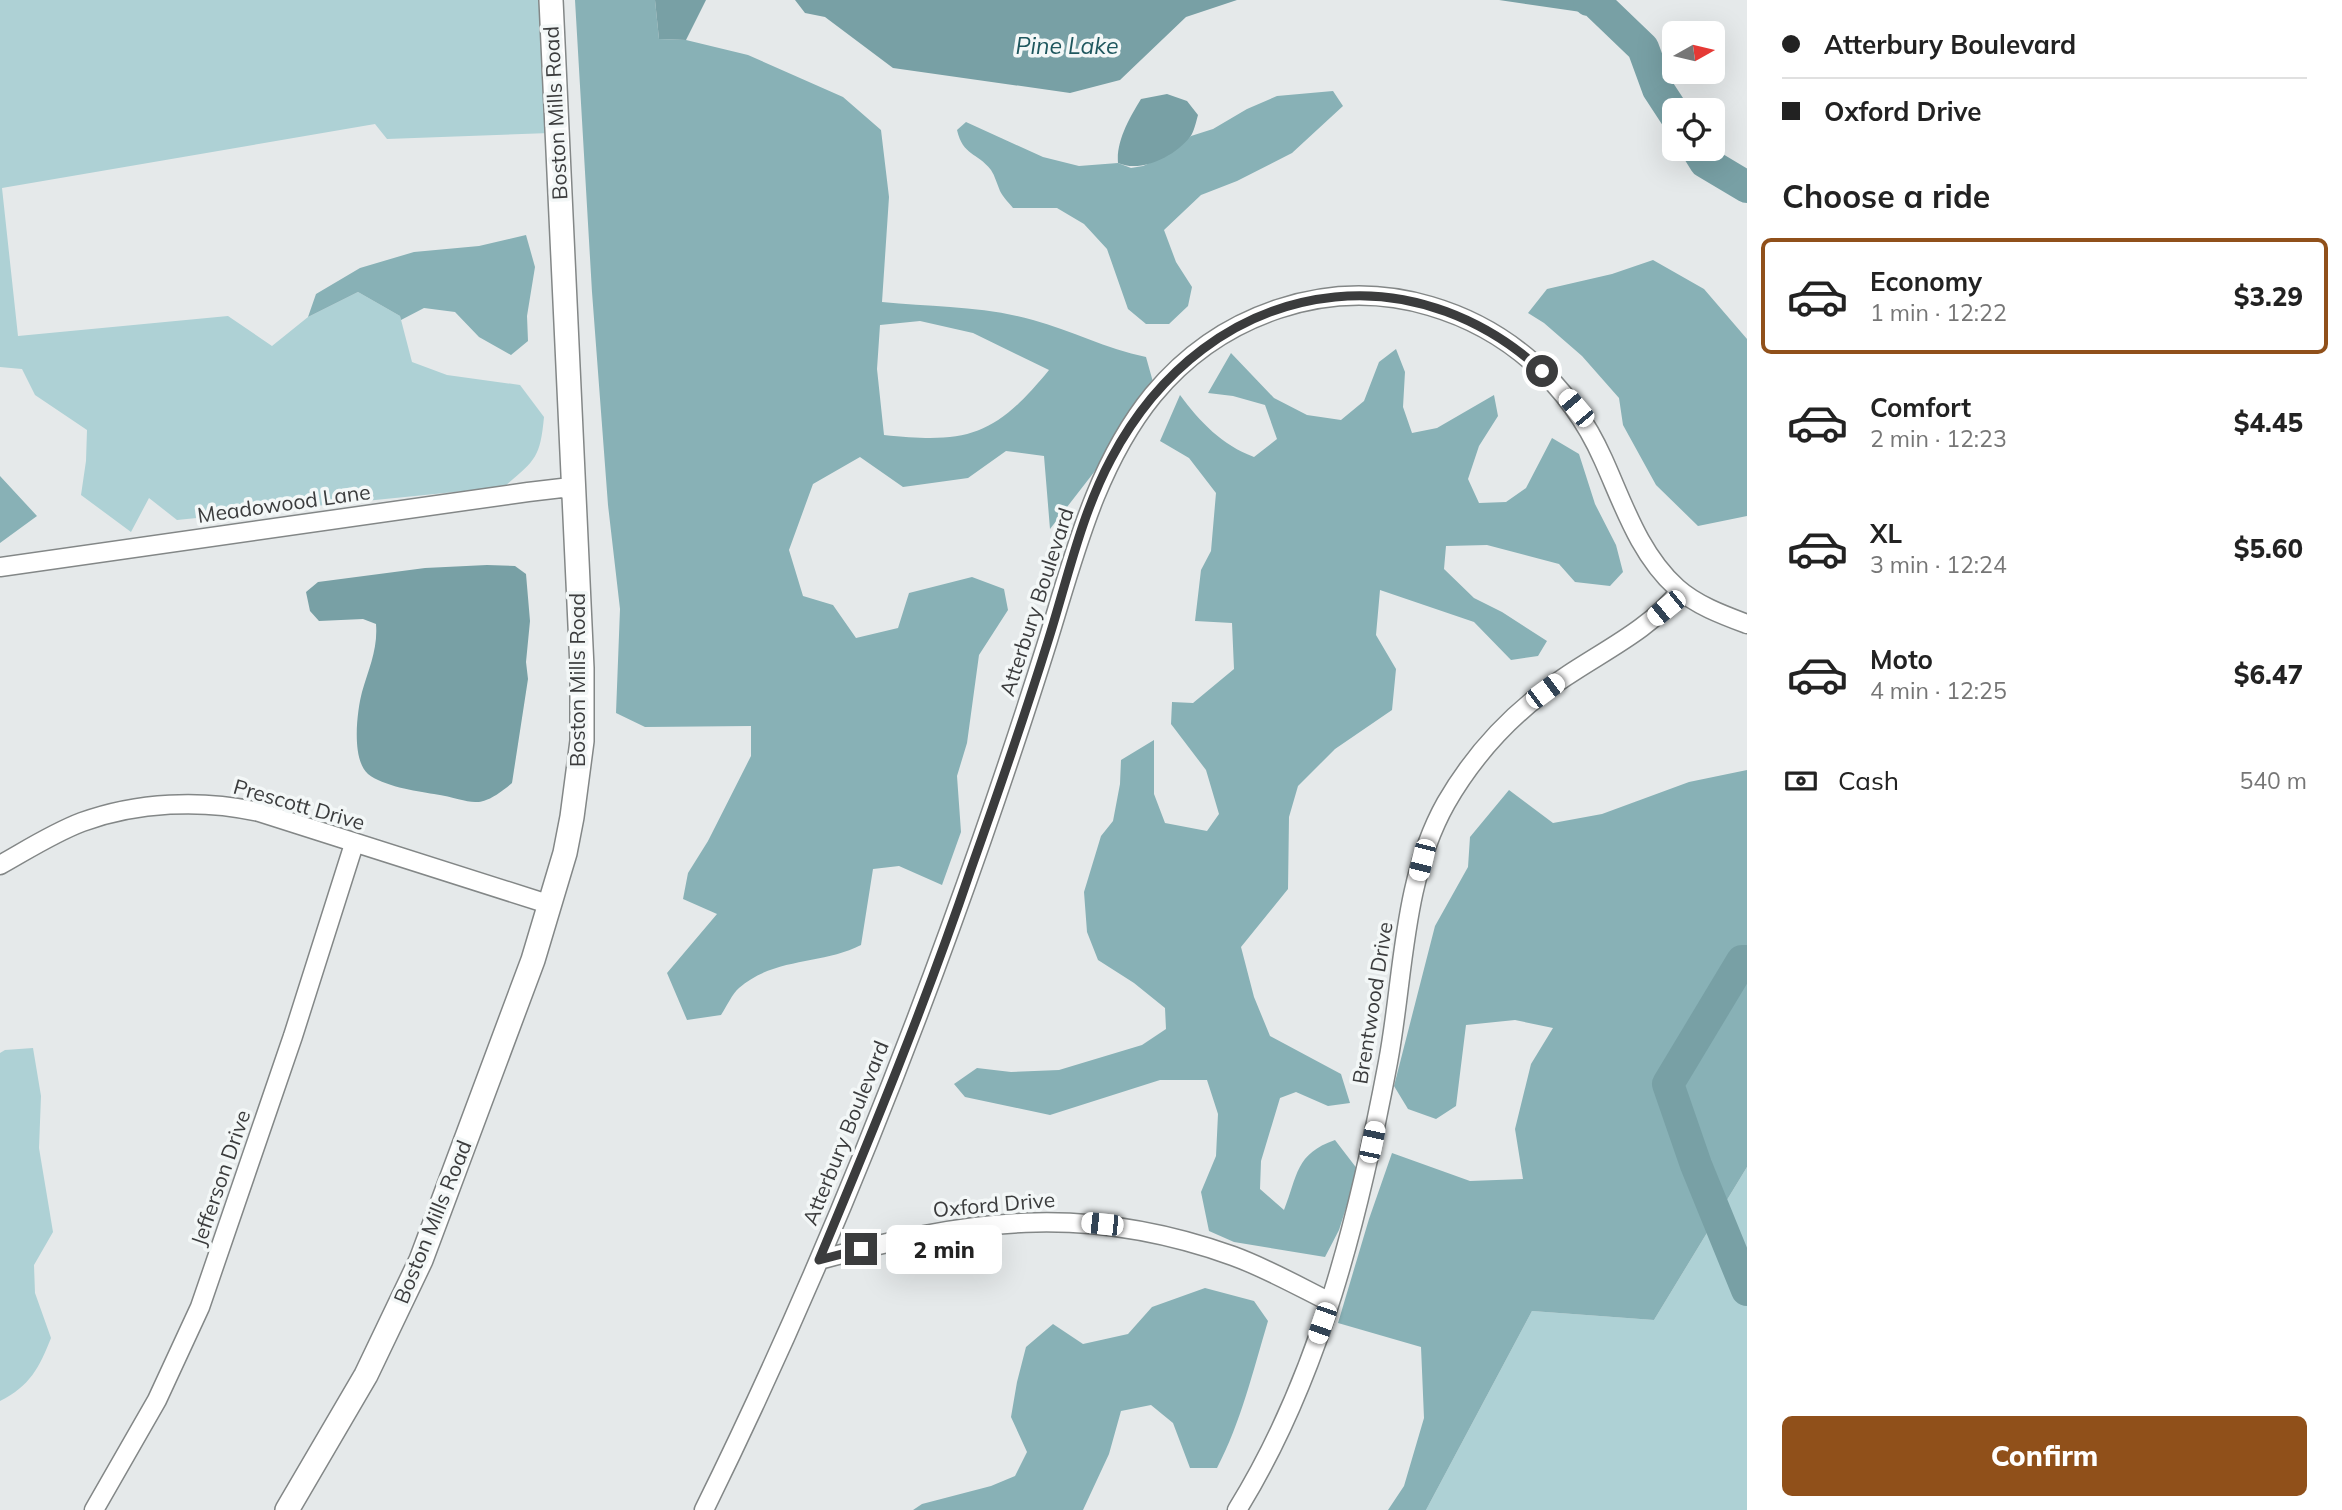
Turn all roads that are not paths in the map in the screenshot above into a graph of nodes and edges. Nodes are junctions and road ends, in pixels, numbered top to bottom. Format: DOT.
graph roads {
  1 [pos="551,0"];
  2 [pos="573,491"];
  3 [pos="0,567"];
  4 [pos="1680,591"];
  5 [pos="1747,624"];
  6 [pos="354,844"];
  7 [pos="0,865"];
  8 [pos="548,904"];
  9 [pos="819,1260"];
  10 [pos="1330,1302"];
  11 [pos="94,1510"];
  12 [pos="287,1510"];
  13 [pos="704,1510"];
  14 [pos="1237,1510"];
  1 -- 2 [label="street, Boston Mills Road"];
  2 -- 3 [label="street, Meadowood Lane"];
  2 -- 8 [label="street, Boston Mills Road"];
  4 -- 5 [label="street, Atterbury Boulevard"];
  4 -- 9 [label="street, Atterbury Boulevard"];
  4 -- 10 [label="street, Brentwood Drive"];
  6 -- 7 [label="street, Prescott Drive"];
  6 -- 8 [label="street, Prescott Drive"];
  6 -- 11 [label="street, Jefferson Drive"];
  8 -- 12 [label="street, Boston Mills Road"];
  9 -- 10 [label="street, Oxford Drive"];
  9 -- 13 [label="street, Atterbury Boulevard"];
  10 -- 14 [label="street, Brentwood Drive"];
}
